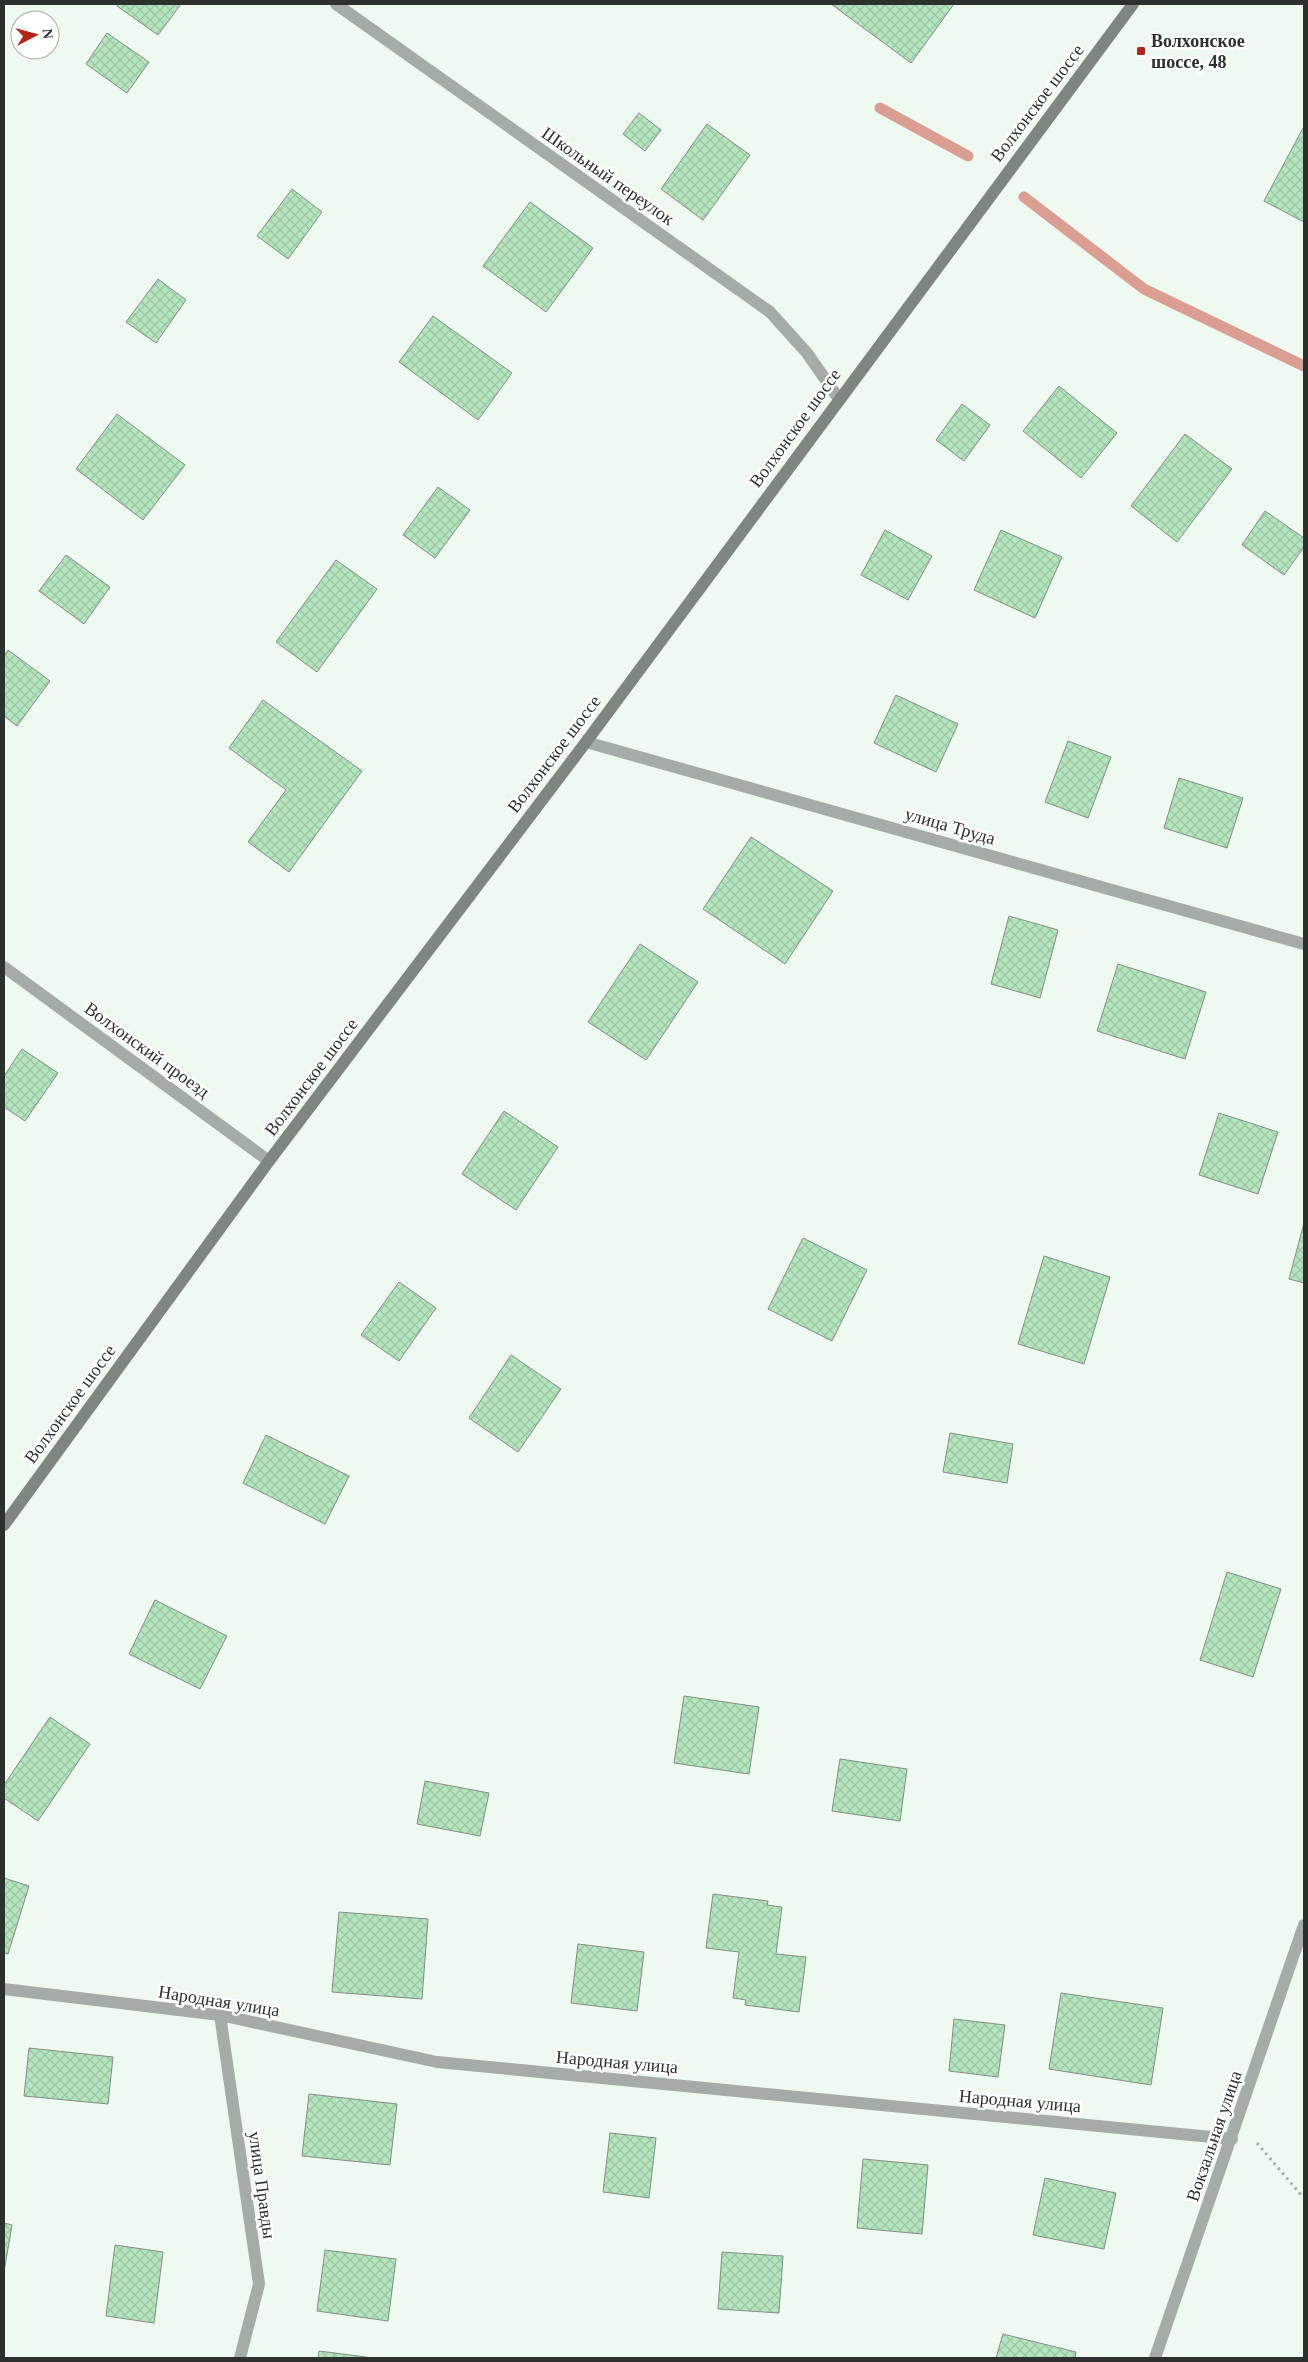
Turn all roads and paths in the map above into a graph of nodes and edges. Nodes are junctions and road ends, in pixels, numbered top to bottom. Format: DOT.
graph roads {
  1 [pos="336,4"];
  2 [pos="1133,4"];
  3 [pos="839,398"];
  4 [pos="586,742"];
  5 [pos="1304,944"];
  6 [pos="4,967"];
  7 [pos="269,1161"];
  8 [pos="4,1525"];
  9 [pos="1304,1925"];
  10 [pos="4,1989"];
  11 [pos="220,2016"];
  12 [pos="1238,2122"];
  13 [pos="1232,2138"];
  14 [pos="1304,2194"];
  15 [pos="240,2358"];
  16 [pos="1155,2358"];
  1 -- 3 [label="street, Школьный переулок"];
  2 -- 3 [label="street, Волхонское шоссе"];
  3 -- 4 [label="street, Волхонское шоссе"];
  4 -- 5 [label="street, улица Труда"];
  4 -- 7 [label="street, Волхонское шоссе"];
  6 -- 7 [label="street, Волхонский проезд"];
  7 -- 8 [label="street, Волхонское шоссе"];
  9 -- 12 [label="street, Вокзальная улица"];
  10 -- 11 [label="street, Народная улица"];
  11 -- 13 [label="street, Народная улица"];
  11 -- 15 [label="street, улица Правды"];
  12 -- 13 [label="street, Вокзальная улица"];
  12 -- 14 [label="path"];
  13 -- 16 [label="street, Вокзальная улица"];
}
